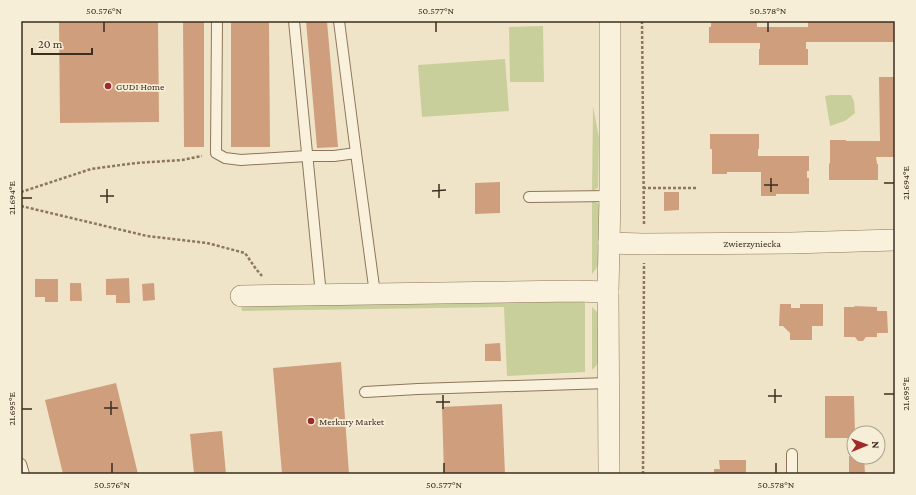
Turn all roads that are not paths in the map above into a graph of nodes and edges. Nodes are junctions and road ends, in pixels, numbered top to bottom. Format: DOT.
graph roads {
  1 [pos="217,21"];
  2 [pos="294,21"];
  3 [pos="339,21"];
  4 [pos="610,21"];
  5 [pos="356,153"];
  6 [pos="307,156"];
  7 [pos="610,196"];
  8 [pos="529,197"];
  9 [pos="895,240"];
  10 [pos="609,243"];
  11 [pos="608,292"];
  12 [pos="375,294"];
  13 [pos="321,295"];
  14 [pos="241,296"];
  15 [pos="608,383"];
  16 [pos="365,392"];
  17 [pos="792,454"];
  18 [pos="21,464"];
  19 [pos="24,474"];
  20 [pos="609,474"];
  21 [pos="792,474"];
  1 -- 6 [label="lane"];
  2 -- 6 [label="lane"];
  3 -- 5 [label="lane"];
  4 -- 7 [label="street"];
  5 -- 6 [label="lane"];
  5 -- 12 [label="lane"];
  6 -- 13 [label="lane"];
  7 -- 8 [label="lane"];
  7 -- 10 [label="street"];
  9 -- 10 [label="street, Zwierzyniecka"];
  10 -- 11 [label="street"];
  11 -- 12 [label="street"];
  11 -- 15 [label="street"];
  12 -- 13 [label="street"];
  13 -- 14 [label="street"];
  15 -- 16 [label="lane"];
  15 -- 20 [label="street"];
  17 -- 21 [label="lane"];
  18 -- 19 [label="lane"];
}
